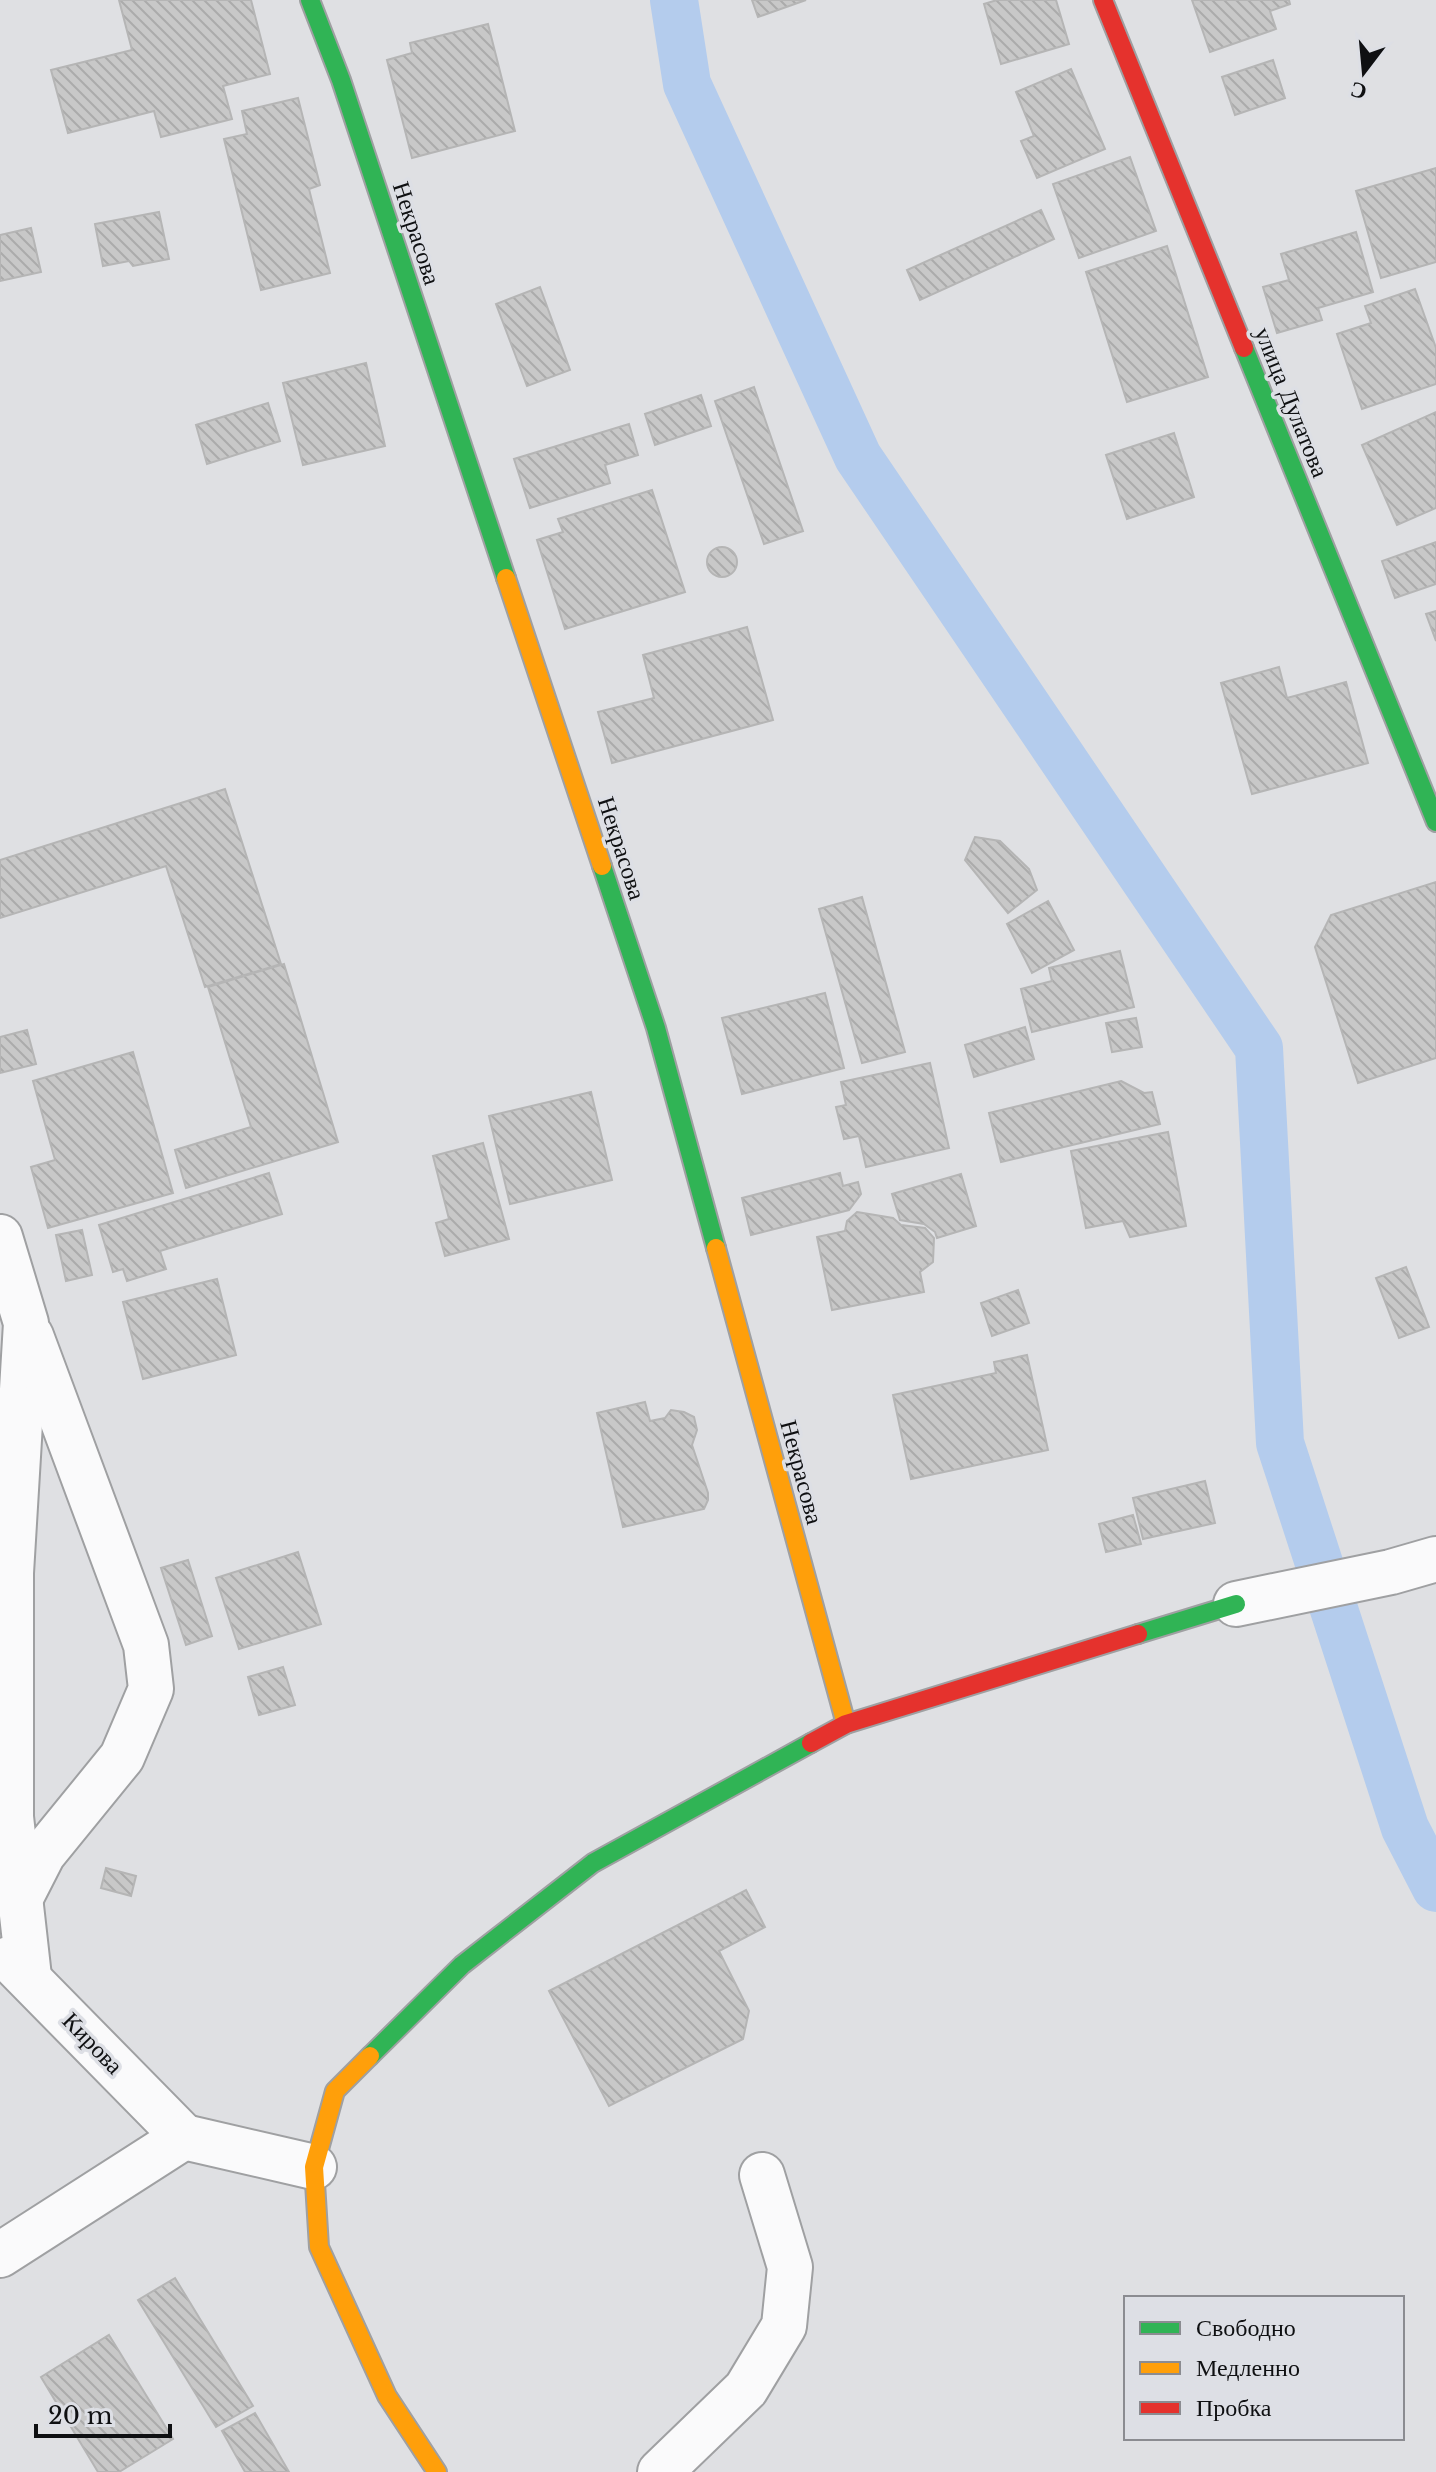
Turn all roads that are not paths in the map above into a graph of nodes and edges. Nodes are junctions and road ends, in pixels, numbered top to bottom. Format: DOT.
graph roads {
  1 [pos="310,0"];
  2 [pos="1103,0"];
  3 [pos="1436,822"];
  4 [pos="0,1237"];
  5 [pos="26,1323"];
  6 [pos="1436,1559"];
  7 [pos="1236,1604"];
  8 [pos="846,1724"];
  9 [pos="19,1901"];
  10 [pos="14,1964"];
  11 [pos="184,2137"];
  12 [pos="314,2167"];
  13 [pos="762,2175"];
  14 [pos="0,2255"];
  15 [pos="437,2472"];
  16 [pos="660,2472"];
  1 -- 8 [label="street, Некрасова"];
  2 -- 3 [label="street, улица Дулатова"];
  4 -- 5 [label="street"];
  5 -- 9 [label="street"];
  5 -- 9 [label="street"];
  6 -- 7 [label="street"];
  7 -- 8 [label="street"];
  8 -- 12 [label="street"];
  9 -- 10 [label="street"];
  10 -- 11 [label="street, Кирова"];
  11 -- 12 [label="street"];
  11 -- 14 [label="street"];
  12 -- 15 [label="street"];
  13 -- 16 [label="street"];
}
